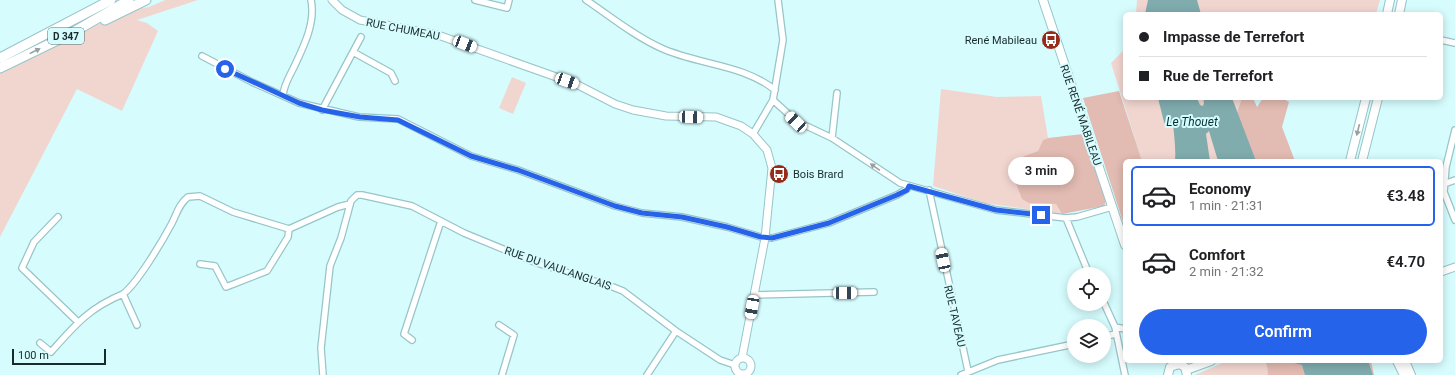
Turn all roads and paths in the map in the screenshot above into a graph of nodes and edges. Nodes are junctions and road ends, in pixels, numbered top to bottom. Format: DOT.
graph roads {
  1 [pos="98,0"];
  2 [pos="111,0"];
  3 [pos="129,0"];
  4 [pos="146,0"];
  5 [pos="311,0"];
  6 [pos="327,0"];
  7 [pos="475,0"];
  8 [pos="509,0"];
  9 [pos="586,0"];
  10 [pos="778,0"];
  11 [pos="1043,0"];
  12 [pos="1390,0"];
  13 [pos="1402,0"];
  14 [pos="334,2"];
  15 [pos="1387,12"];
  16 [pos="1399,12"];
  17 [pos="57,29"];
  18 [pos="70,34"];
  19 [pos="361,37"];
  20 [pos="1443,40"];
  21 [pos="1455,43"];
  22 [pos="353,52"];
  23 [pos="202,56"];
  24 [pos="0,58"];
  25 [pos="0,68"];
  26 [pos="395,81"];
  27 [pos="775,90"];
  28 [pos="837,94"];
  29 [pos="283,95"];
  30 [pos="773,100"];
  31 [pos="1365,100"];
  32 [pos="1377,100"];
  33 [pos="322,110"];
  34 [pos="1455,130"];
  35 [pos="753,134"];
  36 [pos="832,138"];
  37 [pos="1351,159"];
  38 [pos="1363,159"];
  39 [pos="1455,180"];
  40 [pos="1444,184"];
  41 [pos="909,186"];
  42 [pos="929,190"];
  43 [pos="350,204"];
  44 [pos="1112,206"];
  45 [pos="58,217"];
  46 [pos="1066,218"];
  47 [pos="1455,220"];
  48 [pos="441,222"];
  49 [pos="289,229"];
  50 [pos="765,238"];
  51 [pos="1123,239"];
  52 [pos="200,264"];
  53 [pos="1086,267"];
  54 [pos="1455,267"];
  55 [pos="1443,271"];
  56 [pos="874,292"];
  57 [pos="123,294"];
  58 [pos="754,294"];
  59 [pos="1108,311"];
  60 [pos="78,322"];
  61 [pos="137,325"];
  62 [pos="499,325"];
  63 [pos="1115,327"];
  64 [pos="1123,329"];
  65 [pos="676,331"];
  66 [pos="1115,334"];
  67 [pos="1111,335"];
  68 [pos="412,340"];
  69 [pos="40,343"];
  70 [pos="1067,346"];
  71 [pos="742,358"];
  72 [pos="1171,363"];
  73 [pos="1206,363"];
  74 [pos="1398,363"];
  75 [pos="1405,363"];
  76 [pos="735,365"];
  77 [pos="968,371"];
  78 [pos="1187,372"];
  79 [pos="748,374"];
  80 [pos="323,375"];
  81 [pos="502,375"];
  82 [pos="647,375"];
  83 [pos="961,375"];
  84 [pos="1125,375"];
  85 [pos="1168,375"];
  86 [pos="1404,375"];
  87 [pos="1411,375"];
  1 -- 17 [label="highway"];
  2 -- 17 [label="highway, D 347"];
  3 -- 18 [label="highway, D 347"];
  4 -- 18 [label="highway"];
  5 -- 29 [label="street"];
  6 -- 14 [label="street, RUE CHUMEAU"];
  7 -- 8 [label="street"];
  9 -- 27 [label="street"];
  10 -- 27 [label="street"];
  11 -- 44 [label="main road, RUE RENÉ MABILEAU"];
  12 -- 15 [label="main road"];
  13 -- 16 [label="main road"];
  14 -- 35 [label="street, RUE CHUMEAU"];
  17 -- 24 [label="highway, D 347"];
  25 -- 18 [label="highway, D 347, one-way"];
  19 -- 22 [label="street"];
  20 -- 21 [label="street"];
  22 -- 26 [label="street"];
  22 -- 33 [label="street"];
  23 -- 29 [label="street"];
  27 -- 30 [label="street"];
  28 -- 36 [label="street"];
  29 -- 33 [label="street"];
  30 -- 35 [label="street"];
  30 -- 36 [label="street"];
  31 -- 37 [label="main road, one-way"];
  32 -- 38 [label="main road"];
  33 -- 50 [label="street"];
  34 -- 40 [label="street"];
  35 -- 50 [label="street, RUE CHUMEAU"];
  41 -- 36 [label="street, one-way"];
  39 -- 40 [label="street"];
  40 -- 47 [label="street"];
  41 -- 42 [label="street"];
  41 -- 50 [label="street"];
  42 -- 46 [label="street"];
  42 -- 77 [label="street, RUE TAVEAU"];
  43 -- 48 [label="street, RUE DU VAULANGLAIS"];
  43 -- 49 [label="street, RUE DU VAULANGLAIS"];
  43 -- 80 [label="street"];
  44 -- 46 [label="street"];
  44 -- 51 [label="main road, RUE RENÉ MABILEAU"];
  45 -- 60 [label="street"];
  46 -- 53 [label="street"];
  48 -- 65 [label="street, RUE DU VAULANGLAIS"];
  48 -- 68 [label="street"];
  49 -- 52 [label="street"];
  49 -- 57 [label="street"];
  50 -- 58 [label="street, RUE CHUMEAU"];
  54 -- 55 [label="street"];
  56 -- 58 [label="street"];
  57 -- 60 [label="street"];
  57 -- 61 [label="street"];
  58 -- 71 [label="street, RUE CHUMEAU"];
  59 -- 63 [label="street"];
  60 -- 69 [label="street"];
  62 -- 81 [label="street"];
  63 -- 64 [label="street"];
  63 -- 66 [label="street"];
  65 -- 76 [label="street, RUE DU VAULANGLAIS"];
  65 -- 82 [label="street"];
  66 -- 67 [label="street"];
  66 -- 84 [label="street"];
  70 -- 77 [label="street"];
  71 -- 76 [label="street"];
  71 -- 79 [label="street"];
  72 -- 78 [label="main road"];
  72 -- 85 [label="main road"];
  73 -- 78 [label="main road"];
  74 -- 86 [label="main road"];
  75 -- 87 [label="main road"];
  76 -- 79 [label="street"];
  77 -- 83 [label="street"];
}
